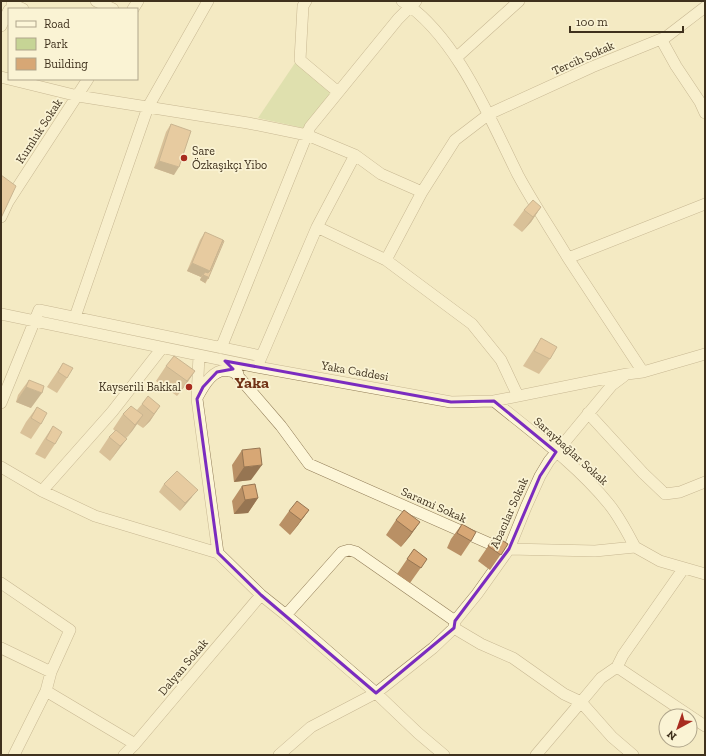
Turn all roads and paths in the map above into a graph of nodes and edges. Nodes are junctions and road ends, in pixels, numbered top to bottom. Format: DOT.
graph roads {
  1 [pos="96,1"];
  2 [pos="208,1"];
  3 [pos="306,1"];
  4 [pos="519,1"];
  5 [pos="409,3"];
  6 [pos="705,7"];
  7 [pos="111,8"];
  8 [pos="8,12"];
  9 [pos="1,26"];
  10 [pos="661,39"];
  11 [pos="456,58"];
  12 [pos="10,80"];
  13 [pos="87,80"];
  14 [pos="338,92"];
  15 [pos="78,96"];
  16 [pos="148,107"];
  17 [pos="705,113"];
  18 [pos="489,114"];
  19 [pos="307,136"];
  20 [pos="355,155"];
  21 [pos="422,192"];
  22 [pos="705,204"];
  23 [pos="1,217"];
  24 [pos="317,227"];
  25 [pos="568,258"];
  26 [pos="386,260"];
  27 [pos="1,314"];
  28 [pos="75,317"];
  29 [pos="34,321"];
  30 [pos="221,348"];
  31 [pos="167,349"];
  32 [pos="199,355"];
  33 [pos="705,355"];
  34 [pos="261,356"];
  35 [pos="225,360"];
  36 [pos="257,367"];
  37 [pos="643,372"];
  38 [pos="628,374"];
  39 [pos="238,375"];
  40 [pos="587,382"];
  41 [pos="518,396"];
  42 [pos="197,399"];
  43 [pos="494,401"];
  44 [pos="1,403"];
  45 [pos="592,409"];
  46 [pos="556,452"];
  47 [pos="1,467"];
  48 [pos="705,482"];
  49 [pos="42,490"];
  50 [pos="635,547"];
  51 [pos="509,549"];
  52 [pos="218,554"];
  53 [pos="684,568"];
  54 [pos="705,574"];
  55 [pos="1,584"];
  56 [pos="261,595"];
  57 [pos="286,615"];
  58 [pos="454,625"];
  59 [pos="2,652"];
  60 [pos="617,668"];
  61 [pos="51,672"];
  62 [pos="46,691"];
  63 [pos="376,692"];
  64 [pos="581,702"];
  65 [pos="705,726"];
  66 [pos="135,744"];
  67 [pos="14,755"];
  68 [pos="124,755"];
  69 [pos="279,755"];
  70 [pos="444,755"];
  71 [pos="536,755"];
  72 [pos="633,755"];
  1 -- 7 [label="street"];
  2 -- 16 [label="street"];
  3 -- 14 [label="street"];
  4 -- 11 [label="street"];
  5 -- 11 [label="street"];
  5 -- 14 [label="street"];
  6 -- 10 [label="street, Tercih Sokak"];
  8 -- 9 [label="street"];
  10 -- 17 [label="street"];
  10 -- 18 [label="street, Tercih Sokak"];
  11 -- 18 [label="street"];
  12 -- 15 [label="street"];
  13 -- 15 [label="street, Kumluk Sokak"];
  14 -- 19 [label="street"];
  15 -- 16 [label="street"];
  15 -- 23 [label="street, Kumluk Sokak"];
  16 -- 19 [label="street"];
  16 -- 28 [label="street"];
  18 -- 21 [label="street, Tercih Sokak"];
  18 -- 25 [label="street"];
  19 -- 20 [label="street"];
  19 -- 30 [label="street"];
  20 -- 21 [label="street"];
  20 -- 24 [label="street"];
  21 -- 26 [label="street, Tercih Sokak"];
  22 -- 25 [label="street"];
  24 -- 26 [label="street"];
  24 -- 34 [label="street"];
  25 -- 37 [label="street"];
  26 -- 41 [label="street"];
  27 -- 29 [label="street, Yaka Caddesi"];
  28 -- 29 [label="street"];
  28 -- 30 [label="street"];
  29 -- 31 [label="street, Yaka Caddesi"];
  29 -- 44 [label="street"];
  30 -- 34 [label="street"];
  31 -- 32 [label="street, Yaka Caddesi"];
  31 -- 42 [label="street"];
  31 -- 49 [label="street"];
  32 -- 35 [label="street, Yaka Caddesi"];
  32 -- 42 [label="street"];
  33 -- 37 [label="street, Yaka Caddesi"];
  34 -- 36 [label="street"];
  35 -- 36 [label="street, Yaka Caddesi"];
  35 -- 39 [label="street, Sarami Sokak"];
  36 -- 43 [label="street, Yaka Caddesi"];
  37 -- 38 [label="street, Yaka Caddesi"];
  38 -- 40 [label="street, Yaka Caddesi"];
  38 -- 45 [label="street, Abacılar Sokak"];
  39 -- 42 [label="street"];
  39 -- 51 [label="street, Sarami Sokak"];
  40 -- 41 [label="street, Yaka Caddesi"];
  40 -- 45 [label="street"];
  41 -- 43 [label="street, Yaka Caddesi"];
  42 -- 52 [label="street"];
  43 -- 46 [label="street, Saraybağlar Sokak"];
  45 -- 46 [label="street, Abacılar Sokak"];
  45 -- 48 [label="street"];
  46 -- 50 [label="street, Saraybağlar Sokak"];
  46 -- 51 [label="street, Abacılar Sokak"];
  47 -- 49 [label="street"];
  49 -- 52 [label="street"];
  50 -- 51 [label="street, Sarami Sokak"];
  50 -- 53 [label="street"];
  51 -- 58 [label="street, Abacılar Sokak"];
  52 -- 56 [label="street"];
  53 -- 54 [label="street"];
  53 -- 60 [label="street"];
  55 -- 61 [label="street"];
  56 -- 57 [label="street"];
  56 -- 66 [label="street, Dalyan Sokak"];
  57 -- 58 [label="street"];
  57 -- 63 [label="street"];
  58 -- 63 [label="street, Abacılar Sokak"];
  58 -- 64 [label="street"];
  59 -- 61 [label="street"];
  60 -- 64 [label="street"];
  60 -- 65 [label="street"];
  61 -- 62 [label="street"];
  62 -- 66 [label="street"];
  62 -- 67 [label="street"];
  63 -- 69 [label="street, Abacılar Sokak"];
  63 -- 70 [label="street"];
  64 -- 71 [label="street"];
  64 -- 72 [label="street"];
  66 -- 68 [label="street, Dalyan Sokak"];
}
